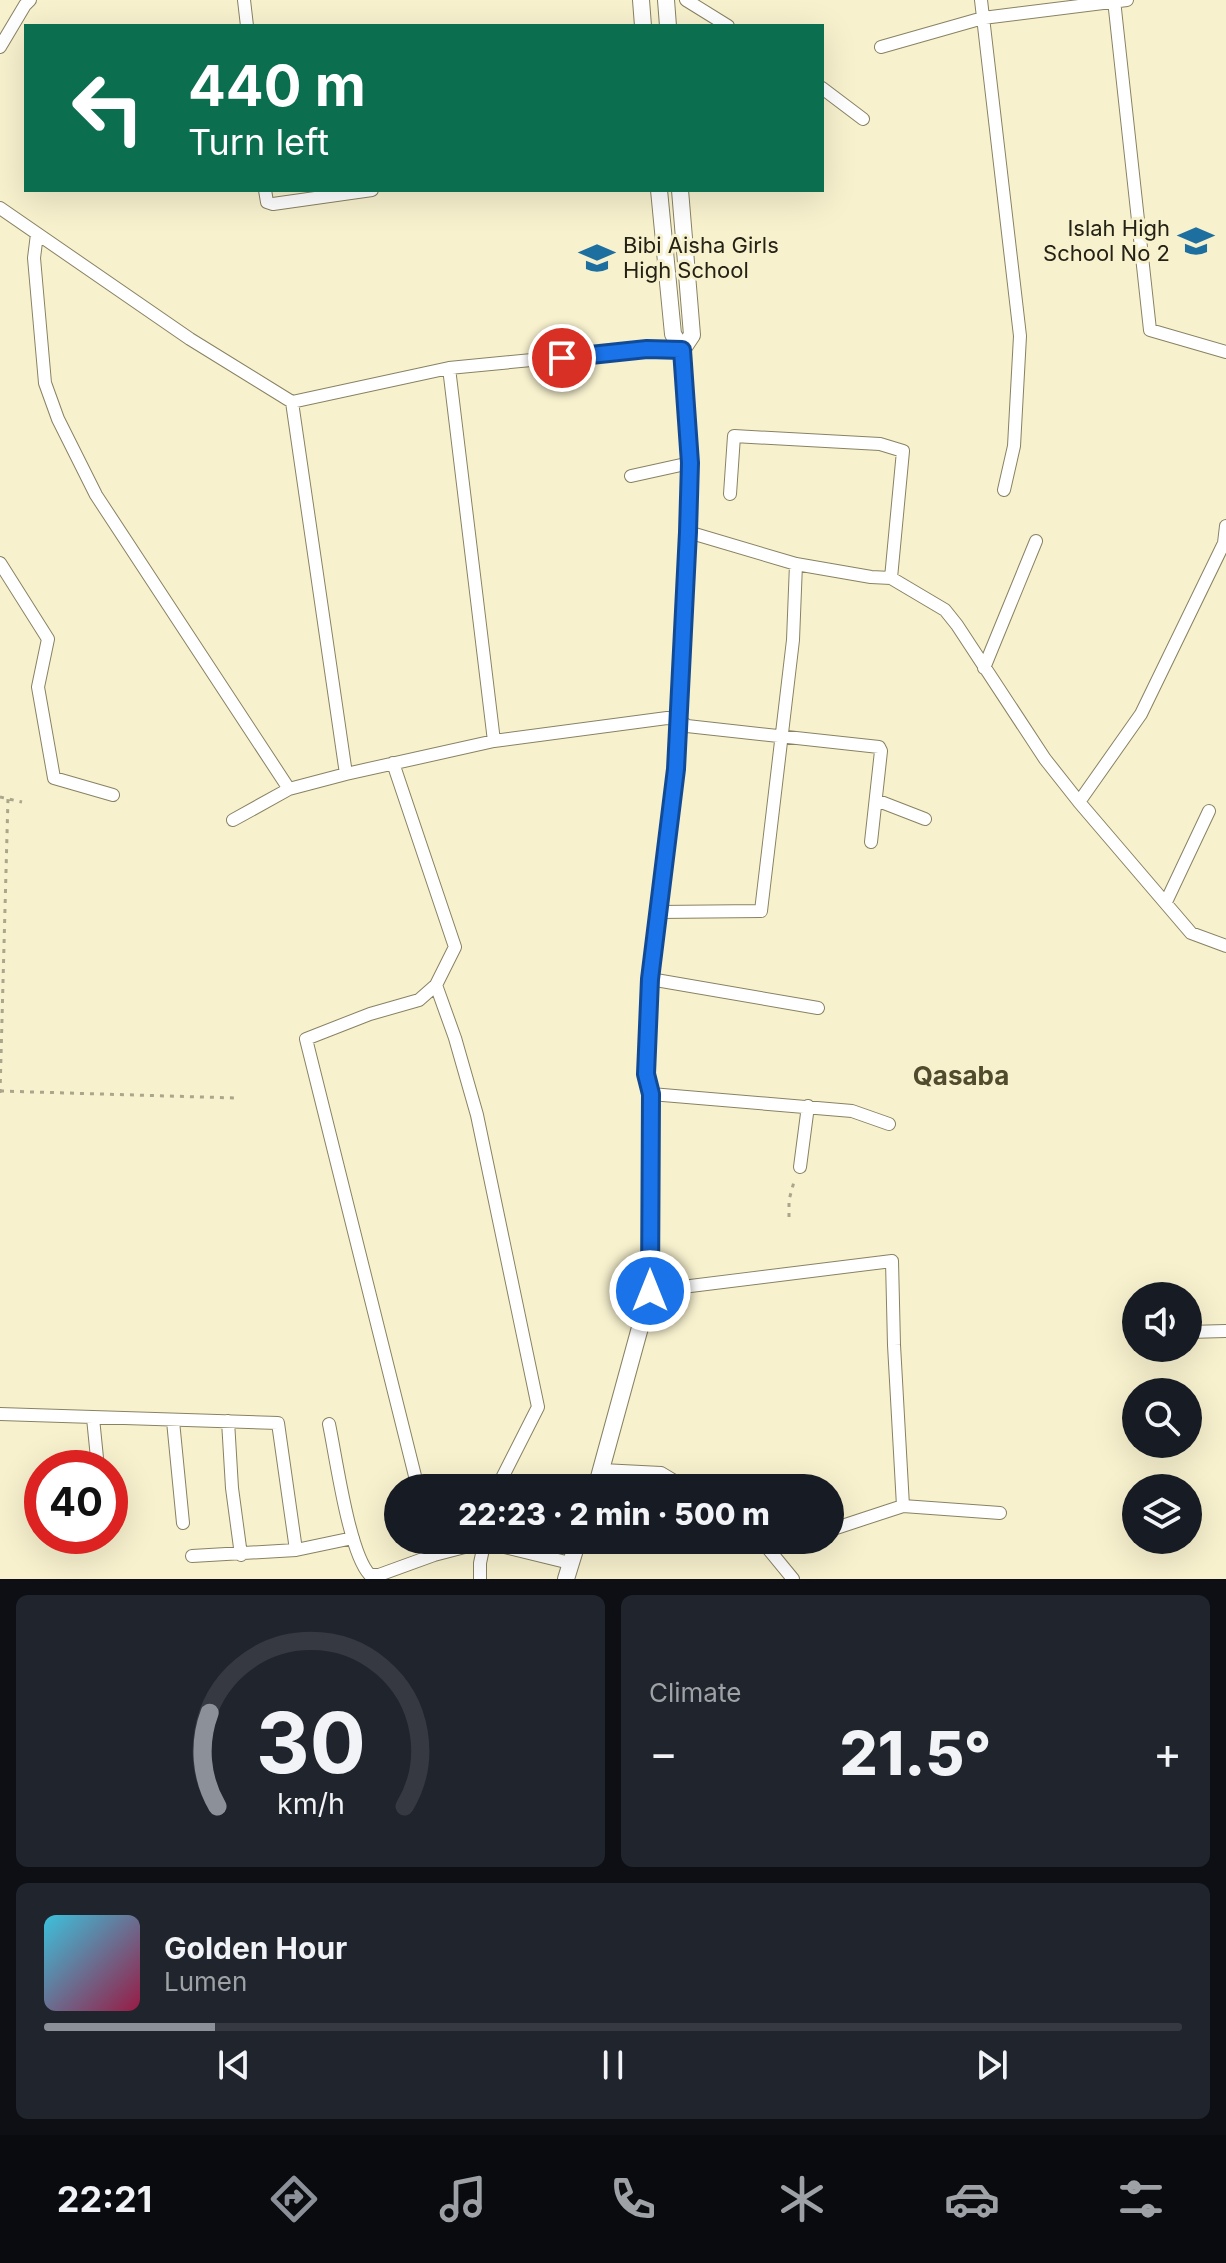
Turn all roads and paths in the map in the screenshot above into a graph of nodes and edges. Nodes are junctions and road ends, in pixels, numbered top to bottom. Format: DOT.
graph roads {
  1 [pos="30,0"];
  2 [pos="244,0"];
  3 [pos="641,0"];
  4 [pos="666,0"];
  5 [pos="686,0"];
  6 [pos="981,0"];
  7 [pos="1119,1"];
  8 [pos="983,18"];
  9 [pos="247,24"];
  10 [pos="643,24"];
  11 [pos="668,24"];
  12 [pos="725,24"];
  13 [pos="0,47"];
  14 [pos="881,47"];
  15 [pos="824,90"];
  16 [pos="863,119"];
  17 [pos="265,192"];
  18 [pos="358,192"];
  19 [pos="659,192"];
  20 [pos="680,192"];
  21 [pos="0,208"];
  22 [pos="37,234"];
  23 [pos="682,350"];
  24 [pos="1226,352"];
  25 [pos="449,368"];
  26 [pos="292,402"];
  27 [pos="690,463"];
  28 [pos="631,476"];
  29 [pos="1004,490"];
  30 [pos="730,494"];
  31 [pos="1226,526"];
  32 [pos="688,532"];
  33 [pos="1036,541"];
  34 [pos="1225,544"];
  35 [pos="0,563"];
  36 [pos="796,564"];
  37 [pos="891,578"];
  38 [pos="984,668"];
  39 [pos="679,719"];
  40 [pos="783,735"];
  41 [pos="494,741"];
  42 [pos="393,763"];
  43 [pos="346,774"];
  44 [pos="289,789"];
  45 [pos="113,795"];
  46 [pos="0,797"];
  47 [pos="8,798"];
  48 [pos="876,800"];
  49 [pos="22,802"];
  50 [pos="1079,802"];
  51 [pos="1209,811"];
  52 [pos="925,819"];
  53 [pos="233,820"];
  54 [pos="871,842"];
  55 [pos="1166,902"];
  56 [pos="658,912"];
  57 [pos="1226,946"];
  58 [pos="650,979"];
  59 [pos="436,985"];
  60 [pos="818,1008"];
  61 [pos="0,1092"];
  62 [pos="651,1094"];
  63 [pos="235,1098"];
  64 [pos="808,1106"];
  65 [pos="889,1124"];
  66 [pos="800,1167"];
  67 [pos="789,1217"];
  68 [pos="650,1291"];
  69 [pos="1226,1331"];
  70 [pos="1202,1332"];
  71 [pos="0,1414"];
  72 [pos="93,1418"];
  73 [pos="173,1421"];
  74 [pos="228,1421"];
  75 [pos="329,1424"];
  76 [pos="96,1450"];
  77 [pos="602,1470"];
  78 [pos="415,1474"];
  79 [pos="504,1474"];
  80 [pos="601,1474"];
  81 [pos="663,1474"];
  82 [pos="903,1506"];
  83 [pos="1000,1513"];
  84 [pos="183,1523"];
  85 [pos="844,1525"];
  86 [pos="353,1538"];
  87 [pos="296,1550"];
  88 [pos="438,1554"];
  89 [pos="482,1554"];
  90 [pos="521,1554"];
  91 [pos="774,1554"];
  92 [pos="241,1555"];
  93 [pos="434,1555"];
  94 [pos="192,1556"];
  95 [pos="568,1571"];
  96 [pos="379,1577"];
  97 [pos="480,1579"];
  98 [pos="793,1579"];
  1 -- 13 [label="street"];
  2 -- 9 [label="street"];
  3 -- 10 [label="street"];
  4 -- 11 [label="street"];
  5 -- 12 [label="street"];
  6 -- 8 [label="street"];
  7 -- 8 [label="street"];
  7 -- 24 [label="street"];
  8 -- 14 [label="street"];
  8 -- 29 [label="street"];
  15 -- 16 [label="street"];
  17 -- 18 [label="street"];
  19 -- 23 [label="street"];
  20 -- 23 [label="street"];
  21 -- 22 [label="street"];
  22 -- 26 [label="street"];
  22 -- 44 [label="street"];
  23 -- 25 [label="street"];
  23 -- 27 [label="street"];
  25 -- 26 [label="street"];
  25 -- 41 [label="street"];
  26 -- 43 [label="street"];
  27 -- 28 [label="street"];
  27 -- 32 [label="street"];
  30 -- 37 [label="street"];
  31 -- 34 [label="street"];
  32 -- 36 [label="street"];
  32 -- 39 [label="street"];
  33 -- 38 [label="street"];
  34 -- 50 [label="street"];
  35 -- 45 [label="street"];
  36 -- 37 [label="street"];
  36 -- 40 [label="street"];
  37 -- 38 [label="street"];
  38 -- 50 [label="street"];
  39 -- 40 [label="street"];
  39 -- 41 [label="street"];
  39 -- 56 [label="street"];
  40 -- 48 [label="street"];
  40 -- 56 [label="street"];
  41 -- 42 [label="street"];
  42 -- 43 [label="street"];
  42 -- 59 [label="street"];
  43 -- 44 [label="street"];
  44 -- 53 [label="street"];
  46 -- 47 [label="path"];
  47 -- 49 [label="path"];
  47 -- 61 [label="path"];
  48 -- 52 [label="street"];
  48 -- 54 [label="street"];
  50 -- 55 [label="street"];
  51 -- 55 [label="street"];
  55 -- 57 [label="street"];
  56 -- 58 [label="street"];
  58 -- 60 [label="street"];
  58 -- 62 [label="street"];
  59 -- 78 [label="street"];
  59 -- 79 [label="street"];
  61 -- 63 [label="path"];
  62 -- 64 [label="street"];
  62 -- 68 [label="street"];
  64 -- 65 [label="street"];
  64 -- 66 [label="street"];
  66 -- 67 [label="path"];
  68 -- 77 [label="street"];
  68 -- 82 [label="street"];
  69 -- 70 [label="street"];
  71 -- 72 [label="street"];
  72 -- 73 [label="street"];
  72 -- 76 [label="street"];
  73 -- 74 [label="street"];
  73 -- 84 [label="street"];
  74 -- 87 [label="street"];
  74 -- 92 [label="street"];
  75 -- 86 [label="street"];
  77 -- 80 [label="street"];
  77 -- 81 [label="street"];
  82 -- 83 [label="street"];
  82 -- 85 [label="street"];
  86 -- 87 [label="street"];
  86 -- 96 [label="street"];
  87 -- 92 [label="street"];
  88 -- 93 [label="street"];
  89 -- 97 [label="street"];
  90 -- 95 [label="street"];
  91 -- 98 [label="street"];
  92 -- 94 [label="street"];
  93 -- 96 [label="street"];
}
